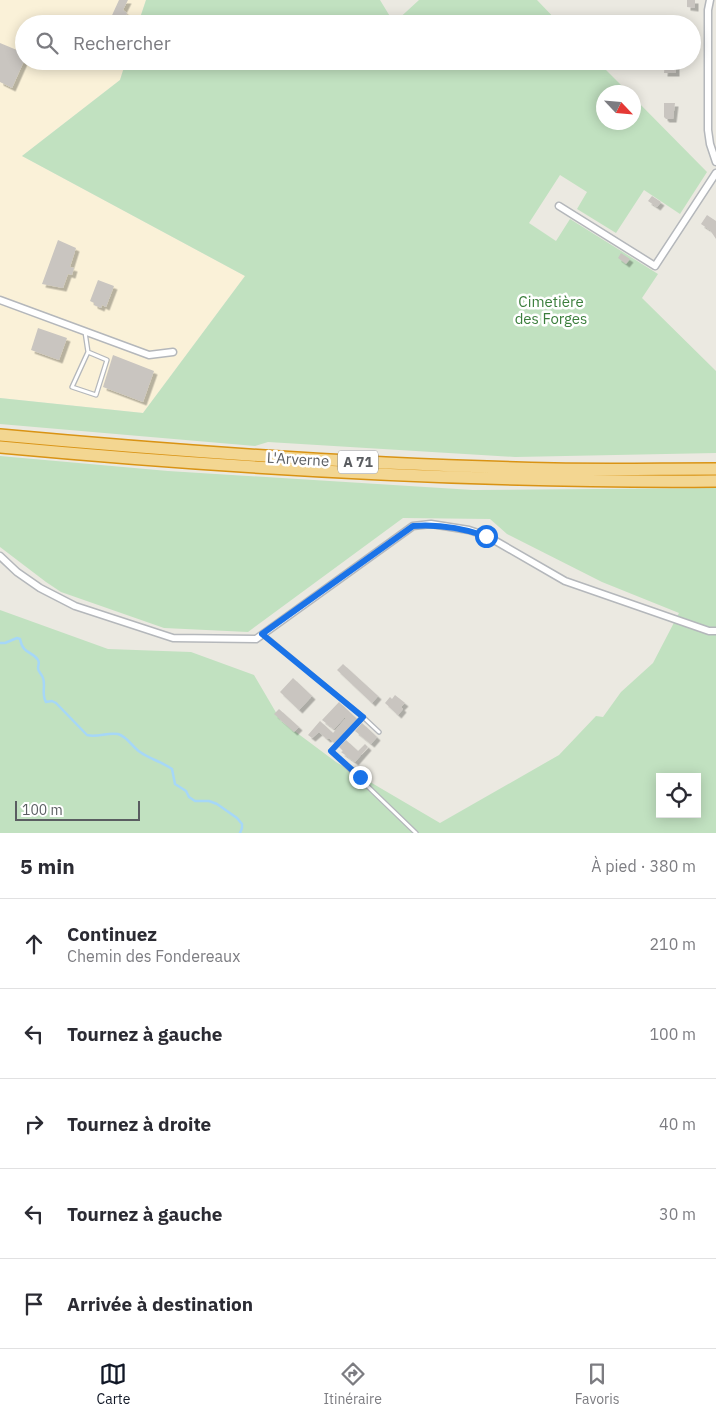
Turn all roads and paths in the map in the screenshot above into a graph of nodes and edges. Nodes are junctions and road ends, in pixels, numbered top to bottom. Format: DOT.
graph roads {
  1 [pos="710,0"];
  2 [pos="708,104"];
  3 [pos="716,104"];
  4 [pos="716,162"];
  5 [pos="716,173"];
  6 [pos="559,206"];
  7 [pos="0,300"];
  8 [pos="85,332"];
  9 [pos="88,352"];
  10 [pos="173,352"];
  11 [pos="0,435"];
  12 [pos="0,447"];
  13 [pos="716,469"];
  14 [pos="716,481"];
  15 [pos="0,556"];
  16 [pos="716,631"];
  17 [pos="262,634"];
  18 [pos="363,717"];
  19 [pos="379,732"];
  20 [pos="416,833"];
  1 -- 2 [label="street"];
  2 -- 3 [label="street"];
  2 -- 4 [label="street"];
  5 -- 6 [label="street"];
  7 -- 8 [label="street"];
  8 -- 9 [label="lane"];
  8 -- 10 [label="street"];
  9 -- 9 [label="lane"];
  11 -- 13 [label="highway, L'Arverne / A 71"];
  12 -- 14 [label="highway, L'Arverne / A 71"];
  15 -- 17 [label="street"];
  16 -- 17 [label="street"];
  17 -- 18 [label="lane"];
  18 -- 19 [label="lane"];
  18 -- 20 [label="lane"];
}
